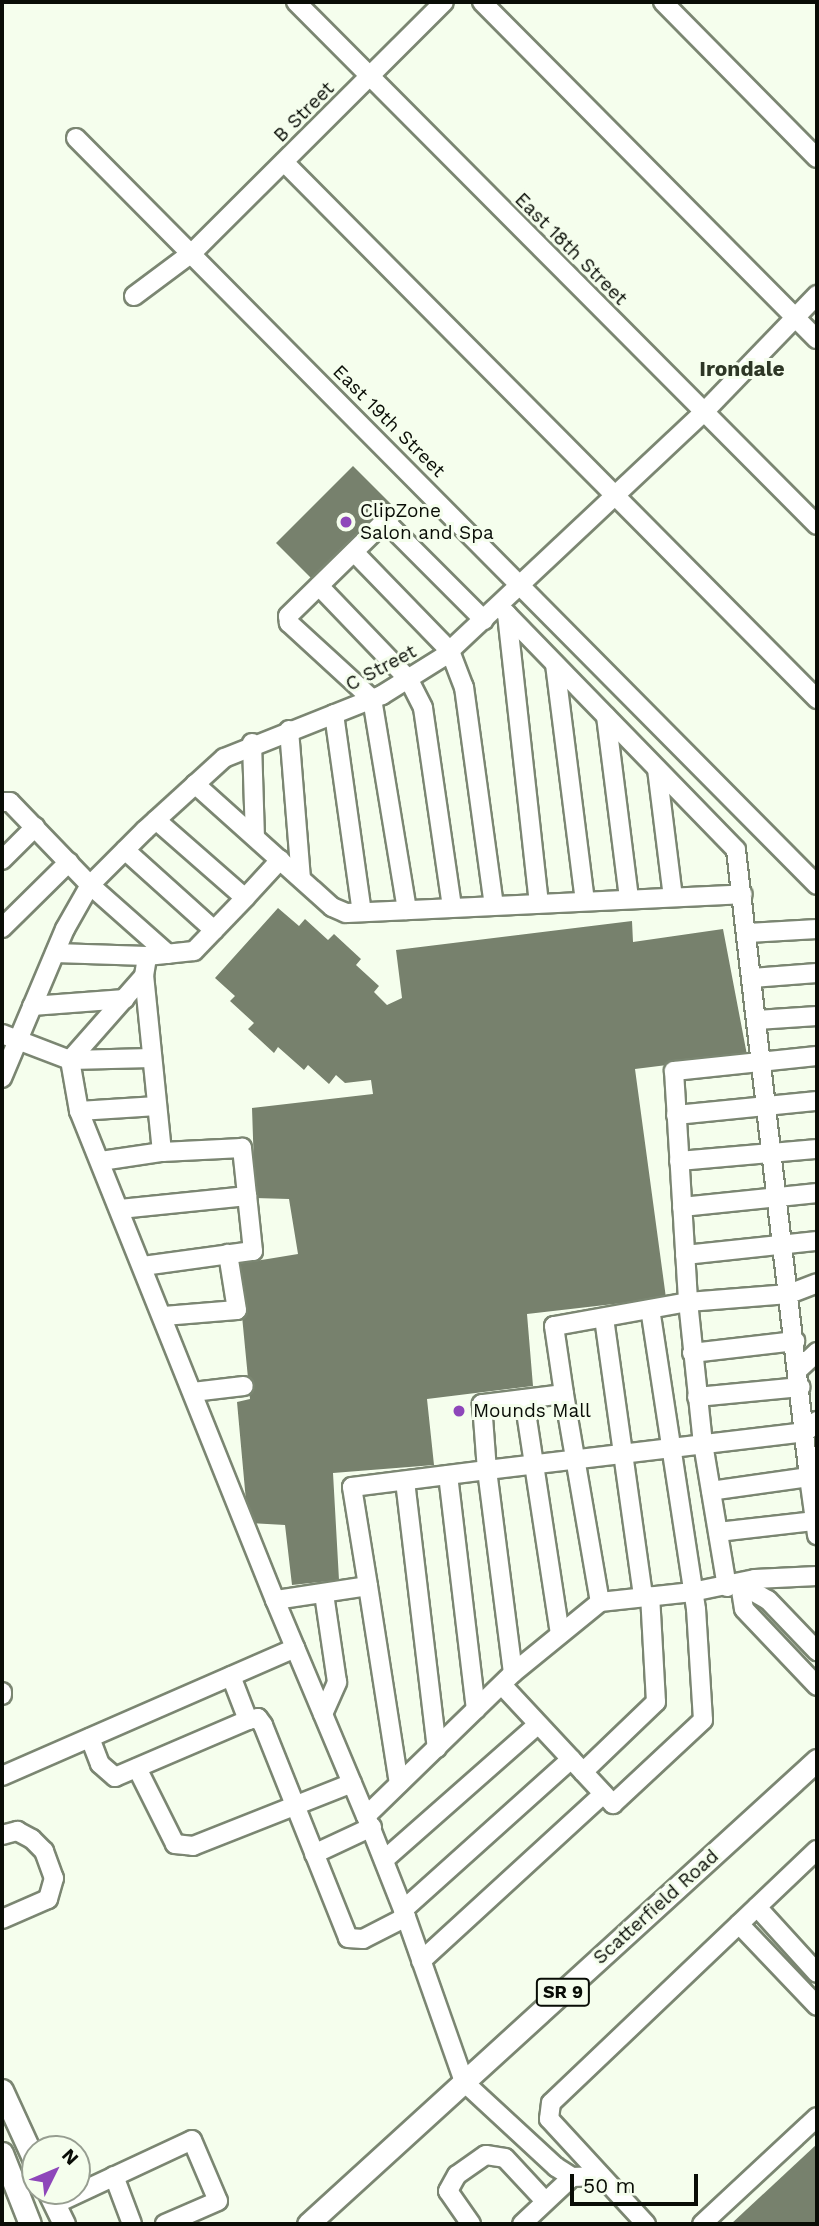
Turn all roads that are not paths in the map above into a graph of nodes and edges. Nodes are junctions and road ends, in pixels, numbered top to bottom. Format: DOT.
graph roads {
  1 [pos="296,2"];
  2 [pos="444,2"];
  3 [pos="482,2"];
  4 [pos="663,2"];
  5 [pos="370,76"];
  6 [pos="76,138"];
  7 [pos="817,158"];
  8 [pos="284,162"];
  9 [pos="193,253"];
  10 [pos="817,295"];
  11 [pos="134,296"];
  12 [pos="796,317"];
  13 [pos="817,339"];
  14 [pos="704,412"];
  15 [pos="616,496"];
  16 [pos="817,525"];
  17 [pos="354,552"];
  18 [pos="319,586"];
  19 [pos="522,586"];
  20 [pos="503,610"];
  21 [pos="484,620"];
  22 [pos="450,651"];
  23 [pos="555,664"];
  24 [pos="408,680"];
  25 [pos="372,699"];
  26 [pos="817,699"];
  27 [pos="334,714"];
  28 [pos="606,716"];
  29 [pos="289,730"];
  30 [pos="252,743"];
  31 [pos="657,769"];
  32 [pos="195,784"];
  33 [pos="2,802"];
  34 [pos="156,820"];
  35 [pos="35,827"];
  36 [pos="255,837"];
  37 [pos="125,850"];
  38 [pos="2,860"];
  39 [pos="280,860"];
  40 [pos="69,862"];
  41 [pos="301,879"];
  42 [pos="90,885"];
  43 [pos="817,885"];
  44 [pos="743,894"];
  45 [pos="673,897"];
  46 [pos="245,898"];
  47 [pos="629,899"];
  48 [pos="584,901"];
  49 [pos="539,903"];
  50 [pos="494,905"];
  51 [pos="452,907"];
  52 [pos="407,910"];
  53 [pos="362,912"];
  54 [pos="2,928"];
  55 [pos="817,929"];
  56 [pos="214,930"];
  57 [pos="748,933"];
  58 [pos="55,953"];
  59 [pos="167,954"];
  60 [pos="146,956"];
  61 [pos="817,973"];
  62 [pos="144,976"];
  63 [pos="752,978"];
  64 [pos="125,999"];
  65 [pos="32,1006"];
  66 [pos="817,1016"];
  67 [pos="757,1020"];
  68 [pos="9,1038"];
  69 [pos="817,1056"];
  70 [pos="152,1058"];
  71 [pos="70,1060"];
  72 [pos="760,1060"];
  73 [pos="2,1078"];
  74 [pos="817,1101"];
  75 [pos="157,1105"];
  76 [pos="765,1106"];
  77 [pos="79,1111"];
  78 [pos="676,1115"];
  79 [pos="817,1149"];
  80 [pos="162,1152"];
  81 [pos="771,1154"];
  82 [pos="101,1161"];
  83 [pos="679,1161"];
  84 [pos="817,1193"];
  85 [pos="247,1196"];
  86 [pos="777,1197"];
  87 [pos="682,1207"];
  88 [pos="120,1209"];
  89 [pos="817,1241"];
  90 [pos="783,1243"];
  91 [pos="228,1254"];
  92 [pos="685,1255"];
  93 [pos="143,1266"];
  94 [pos="817,1283"];
  95 [pos="789,1294"];
  96 [pos="688,1302"];
  97 [pos="650,1310"];
  98 [pos="164,1317"];
  99 [pos="604,1318"];
  100 [pos="795,1341"];
  101 [pos="817,1352"];
  102 [pos="692,1353"];
  103 [pos="800,1378"];
  104 [pos="244,1386"];
  105 [pos="193,1392"];
  106 [pos="564,1394"];
  107 [pos="698,1397"];
  108 [pos="524,1399"];
  109 [pos="811,1426"];
  110 [pos="704,1444"];
  111 [pos="672,1448"];
  112 [pos="624,1453"];
  113 [pos="573,1460"];
  114 [pos="533,1465"];
  115 [pos="487,1470"];
  116 [pos="448,1475"];
  117 [pos="809,1477"];
  118 [pos="405,1481"];
  119 [pos="711,1491"];
  120 [pos="816,1528"];
  121 [pos="718,1532"];
  122 [pos="817,1576"];
  123 [pos="368,1586"];
  124 [pos="733,1586"];
  125 [pos="692,1592"];
  126 [pos="324,1594"];
  127 [pos="647,1597"];
  128 [pos="275,1600"];
  129 [pos="600,1602"];
  130 [pos="559,1634"];
  131 [pos="295,1648"];
  132 [pos="817,1651"];
  133 [pos="231,1676"];
  134 [pos="508,1679"];
  135 [pos="817,1685"];
  136 [pos="476,1709"];
  137 [pos="323,1714"];
  138 [pos="248,1720"];
  139 [pos="538,1724"];
  140 [pos="90,1738"];
  141 [pos="437,1748"];
  142 [pos="817,1760"];
  143 [pos="577,1765"];
  144 [pos="137,1768"];
  145 [pos="2,1776"];
  146 [pos="352,1783"];
  147 [pos="399,1784"];
  148 [pos="603,1794"];
  149 [pos="295,1805"];
  150 [pos="369,1822"];
  151 [pos="2,1835"];
  152 [pos="817,1850"];
  153 [pos="314,1854"];
  154 [pos="384,1860"];
  155 [pos="757,1907"];
  156 [pos="404,1914"];
  157 [pos="2,1919"];
  158 [pos="739,1924"];
  159 [pos="421,1961"];
  160 [pos="817,1973"];
  161 [pos="817,2006"];
  162 [pos="464,2082"];
  163 [pos="2,2090"];
  164 [pos="817,2117"];
  165 [pos="23,2135"];
  166 [pos="2,2153"];
  167 [pos="114,2176"];
  168 [pos="601,2176"];
  169 [pos="572,2177"];
  170 [pos="91,2184"];
  171 [pos="545,2201"];
  172 [pos="55,2205"];
  173 [pos="30,2224"];
  174 [pos="64,2224"];
  175 [pos="132,2224"];
  176 [pos="165,2224"];
  177 [pos="309,2224"];
  178 [pos="471,2224"];
  179 [pos="522,2224"];
  180 [pos="646,2224"];
  181 [pos="702,2224"];
  1 -- 5 [label="street, East 18th Street"];
  2 -- 5 [label="street, B Street"];
  3 -- 12 [label="street"];
  4 -- 7 [label="street"];
  5 -- 8 [label="street, B Street"];
  5 -- 14 [label="street, East 18th Street"];
  6 -- 9 [label="street, East 19th Street"];
  8 -- 9 [label="street, B Street"];
  8 -- 15 [label="street"];
  9 -- 11 [label="street, B Street"];
  9 -- 19 [label="street, East 19th Street"];
  10 -- 12 [label="street, C Street"];
  12 -- 13 [label="street"];
  12 -- 14 [label="street, C Street"];
  14 -- 15 [label="street, C Street"];
  14 -- 16 [label="street, East 18th Street"];
  15 -- 19 [label="street, C Street"];
  15 -- 26 [label="street"];
  17 -- 18 [label="street"];
  17 -- 21 [label="street"];
  17 -- 22 [label="street"];
  18 -- 24 [label="street"];
  18 -- 25 [label="street"];
  19 -- 20 [label="street, C Street"];
  19 -- 43 [label="street, East 19th Street"];
  20 -- 21 [label="street, C Street"];
  20 -- 23 [label="street"];
  20 -- 49 [label="street"];
  21 -- 22 [label="street, C Street"];
  22 -- 24 [label="street, C Street"];
  22 -- 50 [label="street"];
  23 -- 28 [label="street"];
  23 -- 48 [label="street"];
  24 -- 25 [label="street, C Street"];
  24 -- 51 [label="street"];
  25 -- 27 [label="street, C Street"];
  25 -- 52 [label="street"];
  27 -- 29 [label="street, C Street"];
  27 -- 53 [label="street"];
  28 -- 31 [label="street"];
  28 -- 47 [label="street"];
  29 -- 30 [label="street, C Street"];
  29 -- 41 [label="street"];
  30 -- 32 [label="street, C Street"];
  30 -- 36 [label="street"];
  31 -- 44 [label="street"];
  31 -- 45 [label="street"];
  32 -- 34 [label="street, C Street"];
  32 -- 36 [label="street"];
  33 -- 35 [label="street"];
  34 -- 37 [label="street, C Street"];
  34 -- 46 [label="street"];
  35 -- 38 [label="street"];
  35 -- 40 [label="street"];
  36 -- 39 [label="street"];
  37 -- 42 [label="street, C Street"];
  37 -- 56 [label="street"];
  39 -- 41 [label="street"];
  39 -- 46 [label="street"];
  40 -- 42 [label="street"];
  40 -- 54 [label="street"];
  41 -- 53 [label="street"];
  42 -- 58 [label="street, C Street"];
  42 -- 59 [label="street"];
  44 -- 45 [label="street"];
  44 -- 57 [label="street"];
  45 -- 47 [label="street"];
  46 -- 56 [label="street"];
  47 -- 48 [label="street"];
  48 -- 49 [label="street"];
  49 -- 50 [label="street"];
  50 -- 51 [label="street"];
  51 -- 52 [label="street"];
  52 -- 53 [label="street"];
  55 -- 57 [label="street"];
  56 -- 59 [label="street"];
  57 -- 63 [label="street"];
  58 -- 60 [label="street"];
  58 -- 65 [label="street, C Street"];
  59 -- 60 [label="street"];
  60 -- 62 [label="street"];
  61 -- 63 [label="street"];
  62 -- 64 [label="street"];
  62 -- 70 [label="street"];
  63 -- 67 [label="street"];
  64 -- 65 [label="street"];
  64 -- 71 [label="street"];
  65 -- 68 [label="street, C Street"];
  66 -- 67 [label="street"];
  67 -- 72 [label="street"];
  68 -- 71 [label="street"];
  68 -- 73 [label="street, C Street"];
  69 -- 72 [label="street"];
  70 -- 71 [label="street"];
  70 -- 75 [label="street"];
  71 -- 77 [label="street"];
  72 -- 76 [label="street"];
  72 -- 78 [label="street"];
  74 -- 76 [label="street"];
  75 -- 77 [label="street"];
  75 -- 80 [label="street"];
  76 -- 78 [label="street"];
  76 -- 81 [label="street"];
  77 -- 82 [label="street"];
  78 -- 83 [label="street"];
  79 -- 81 [label="street"];
  80 -- 82 [label="street"];
  80 -- 85 [label="street"];
  81 -- 83 [label="street"];
  81 -- 86 [label="street"];
  82 -- 88 [label="street"];
  83 -- 87 [label="street"];
  84 -- 86 [label="street"];
  85 -- 88 [label="street"];
  85 -- 91 [label="street"];
  86 -- 87 [label="street"];
  86 -- 90 [label="street"];
  87 -- 92 [label="street"];
  88 -- 93 [label="street"];
  89 -- 90 [label="street"];
  90 -- 92 [label="street"];
  90 -- 95 [label="street"];
  91 -- 93 [label="street"];
  91 -- 98 [label="street"];
  92 -- 96 [label="street"];
  93 -- 98 [label="street"];
  94 -- 95 [label="street"];
  95 -- 96 [label="street"];
  95 -- 100 [label="street"];
  96 -- 97 [label="street"];
  96 -- 102 [label="street"];
  97 -- 99 [label="street"];
  97 -- 111 [label="street"];
  98 -- 105 [label="street"];
  99 -- 106 [label="street"];
  99 -- 112 [label="street"];
  100 -- 102 [label="street"];
  100 -- 103 [label="street"];
  101 -- 103 [label="street"];
  102 -- 107 [label="street"];
  103 -- 107 [label="street"];
  103 -- 109 [label="street"];
  104 -- 105 [label="street"];
  105 -- 128 [label="street"];
  106 -- 108 [label="street"];
  106 -- 113 [label="street"];
  107 -- 110 [label="street"];
  108 -- 114 [label="street"];
  108 -- 115 [label="street"];
  109 -- 110 [label="street"];
  109 -- 117 [label="street"];
  110 -- 111 [label="street"];
  110 -- 119 [label="street"];
  111 -- 112 [label="street"];
  111 -- 125 [label="street"];
  112 -- 113 [label="street"];
  112 -- 127 [label="street"];
  113 -- 114 [label="street"];
  113 -- 129 [label="street"];
  114 -- 115 [label="street"];
  114 -- 130 [label="street"];
  115 -- 116 [label="street"];
  115 -- 134 [label="street"];
  116 -- 118 [label="street"];
  116 -- 136 [label="street"];
  117 -- 119 [label="street"];
  117 -- 120 [label="street"];
  118 -- 123 [label="street"];
  118 -- 141 [label="street"];
  119 -- 121 [label="street"];
  120 -- 121 [label="street"];
  121 -- 124 [label="street"];
  122 -- 124 [label="street"];
  123 -- 126 [label="street"];
  123 -- 147 [label="street"];
  124 -- 125 [label="street"];
  124 -- 132 [label="street"];
  124 -- 135 [label="street"];
  125 -- 127 [label="street"];
  125 -- 148 [label="street"];
  126 -- 128 [label="street"];
  126 -- 137 [label="street"];
  127 -- 129 [label="street"];
  127 -- 143 [label="street"];
  128 -- 131 [label="street"];
  129 -- 130 [label="street"];
  130 -- 134 [label="street"];
  131 -- 133 [label="street"];
  131 -- 137 [label="street"];
  133 -- 138 [label="street"];
  133 -- 140 [label="street"];
  134 -- 136 [label="street"];
  134 -- 139 [label="street"];
  136 -- 141 [label="street"];
  137 -- 146 [label="street"];
  138 -- 144 [label="street"];
  138 -- 149 [label="street"];
  139 -- 143 [label="street"];
  139 -- 154 [label="street"];
  140 -- 144 [label="street"];
  140 -- 145 [label="street"];
  141 -- 147 [label="street"];
  142 -- 162 [label="main road, Scatterfield Road / SR 9"];
  143 -- 148 [label="street"];
  143 -- 156 [label="street"];
  144 -- 149 [label="street"];
  146 -- 149 [label="street"];
  146 -- 150 [label="street"];
  147 -- 150 [label="street"];
  148 -- 159 [label="street"];
  149 -- 153 [label="street"];
  150 -- 153 [label="street"];
  150 -- 154 [label="street"];
  151 -- 157 [label="street"];
  152 -- 155 [label="street"];
  153 -- 156 [label="street"];
  154 -- 156 [label="street"];
  155 -- 158 [label="street"];
  155 -- 160 [label="street"];
  156 -- 159 [label="street"];
  158 -- 161 [label="street"];
  158 -- 168 [label="street"];
  159 -- 162 [label="street"];
  162 -- 169 [label="street"];
  162 -- 177 [label="main road, Scatterfield Road / SR 9"];
  163 -- 165 [label="main road"];
  164 -- 181 [label="street"];
  166 -- 173 [label="main road"];
  167 -- 170 [label="street"];
  167 -- 175 [label="street"];
  167 -- 176 [label="street"];
  168 -- 169 [label="street"];
  168 -- 180 [label="street"];
  169 -- 171 [label="street"];
  171 -- 178 [label="street"];
  171 -- 179 [label="street"];
  172 -- 174 [label="main road"];
}
